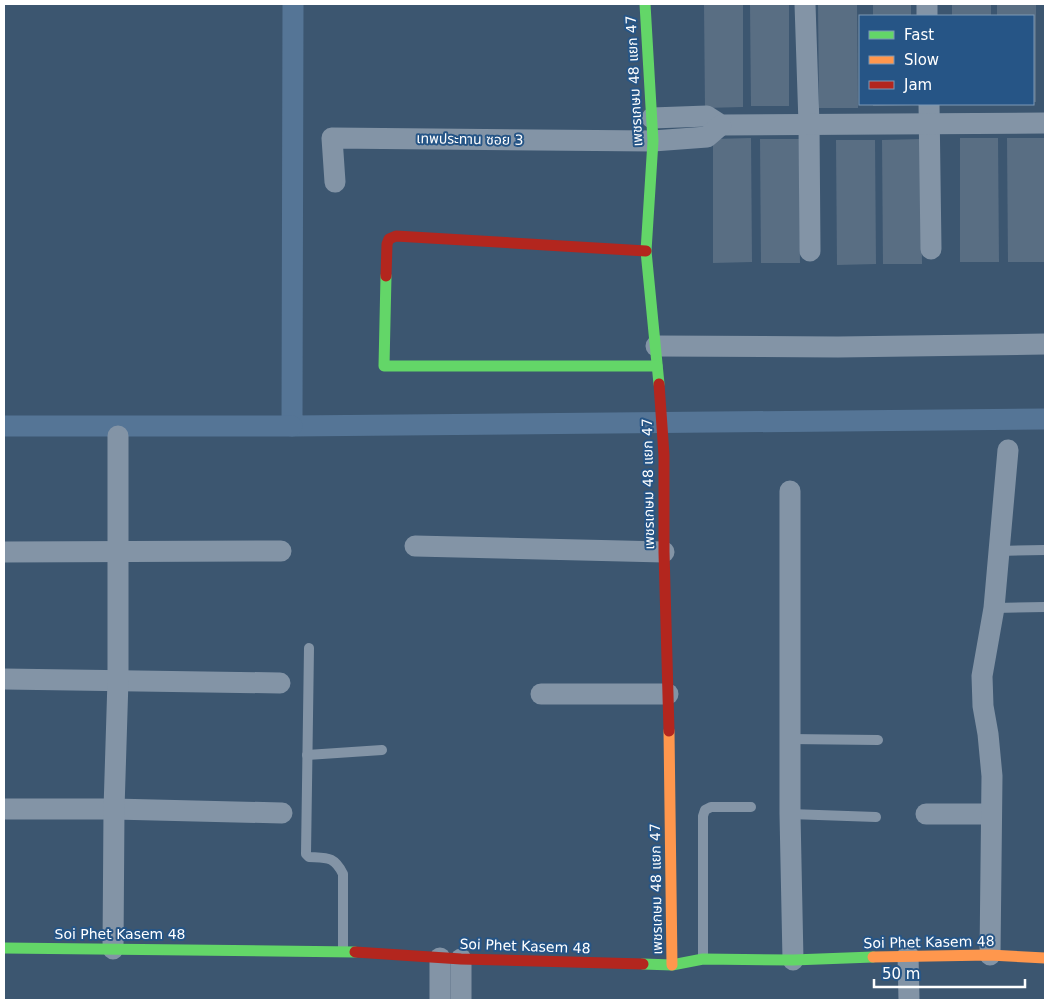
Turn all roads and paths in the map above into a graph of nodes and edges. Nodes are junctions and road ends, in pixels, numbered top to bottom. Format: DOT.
graph roads {
  1 [pos="645,4"];
  2 [pos="805,4"];
  3 [pos="929,113"];
  4 [pos="652,118"];
  5 [pos="1045,123"];
  6 [pos="809,124"];
  7 [pos="721,126"];
  8 [pos="653,141"];
  9 [pos="335,182"];
  10 [pos="931,249"];
  11 [pos="646,251"];
  12 [pos="810,251"];
  13 [pos="1045,344"];
  14 [pos="657,356"];
  15 [pos="118,436"];
  16 [pos="1008,450"];
  17 [pos="790,491"];
  18 [pos="415,546"];
  19 [pos="119,550"];
  20 [pos="281,550"];
  21 [pos="1045,550"];
  22 [pos="998,551"];
  23 [pos="4,552"];
  24 [pos="664,552"];
  25 [pos="1045,607"];
  26 [pos="994,608"];
  27 [pos="309,648"];
  28 [pos="4,679"];
  29 [pos="118,680"];
  30 [pos="280,683"];
  31 [pos="541,694"];
  32 [pos="668,694"];
  33 [pos="790,739"];
  34 [pos="878,740"];
  35 [pos="382,750"];
  36 [pos="307,755"];
  37 [pos="751,806"];
  38 [pos="4,809"];
  39 [pos="114,809"];
  40 [pos="282,813"];
  41 [pos="790,814"];
  42 [pos="926,814"];
  43 [pos="991,814"];
  44 [pos="876,817"];
  45 [pos="4,948"];
  46 [pos="113,949"];
  47 [pos="343,951"];
  48 [pos="908,955"];
  49 [pos="990,955"];
  50 [pos="1045,958"];
  51 [pos="450,959"];
  52 [pos="703,959"];
  53 [pos="793,960"];
  54 [pos="672,965"];
  55 [pos="440,1000"];
  56 [pos="461,1000"];
  57 [pos="909,1000"];
  1 -- 4 [label="street, เพชรเกษม 48 แยก 47"];
  2 -- 6 [label="street"];
  3 -- 5 [label="street"];
  3 -- 6 [label="street"];
  3 -- 10 [label="street"];
  4 -- 7 [label="street"];
  4 -- 8 [label="street, เพชรเกษม 48 แยก 47"];
  6 -- 7 [label="street"];
  6 -- 12 [label="street"];
  7 -- 8 [label="street"];
  8 -- 9 [label="street, เทพประทาน ซอย 3"];
  8 -- 11 [label="street, เพชรเกษม 48 แยก 47"];
  11 -- 14 [label="street, เพชรเกษม 48 แยก 47"];
  11 -- 14 [label="street"];
  13 -- 14 [label="street"];
  14 -- 24 [label="street, เพชรเกษม 48 แยก 47"];
  15 -- 19 [label="street"];
  16 -- 22 [label="street"];
  17 -- 33 [label="street"];
  18 -- 24 [label="street"];
  19 -- 20 [label="street"];
  19 -- 23 [label="street"];
  19 -- 29 [label="street"];
  21 -- 22 [label="lane"];
  22 -- 26 [label="street"];
  24 -- 32 [label="street, เพชรเกษม 48 แยก 47"];
  25 -- 26 [label="lane"];
  26 -- 43 [label="street"];
  27 -- 36 [label="lane"];
  28 -- 29 [label="street"];
  29 -- 30 [label="street"];
  29 -- 39 [label="street"];
  31 -- 32 [label="street"];
  32 -- 54 [label="street, เพชรเกษม 48 แยก 47"];
  33 -- 34 [label="lane"];
  33 -- 41 [label="street"];
  35 -- 36 [label="lane"];
  36 -- 47 [label="lane"];
  37 -- 52 [label="lane"];
  38 -- 39 [label="street"];
  39 -- 40 [label="street"];
  39 -- 46 [label="street"];
  41 -- 44 [label="lane"];
  41 -- 53 [label="street"];
  42 -- 43 [label="street"];
  43 -- 49 [label="street"];
  45 -- 46 [label="street, Soi Phet Kasem 48"];
  46 -- 47 [label="street, Soi Phet Kasem 48"];
  47 -- 51 [label="street, Soi Phet Kasem 48"];
  48 -- 49 [label="street, Soi Phet Kasem 48"];
  48 -- 53 [label="street, Soi Phet Kasem 48"];
  48 -- 57 [label="street"];
  49 -- 50 [label="street, Soi Phet Kasem 48"];
  51 -- 54 [label="street, Soi Phet Kasem 48"];
  51 -- 55 [label="street"];
  51 -- 56 [label="street"];
  52 -- 53 [label="street, Soi Phet Kasem 48"];
  52 -- 54 [label="street, Soi Phet Kasem 48"];
}
